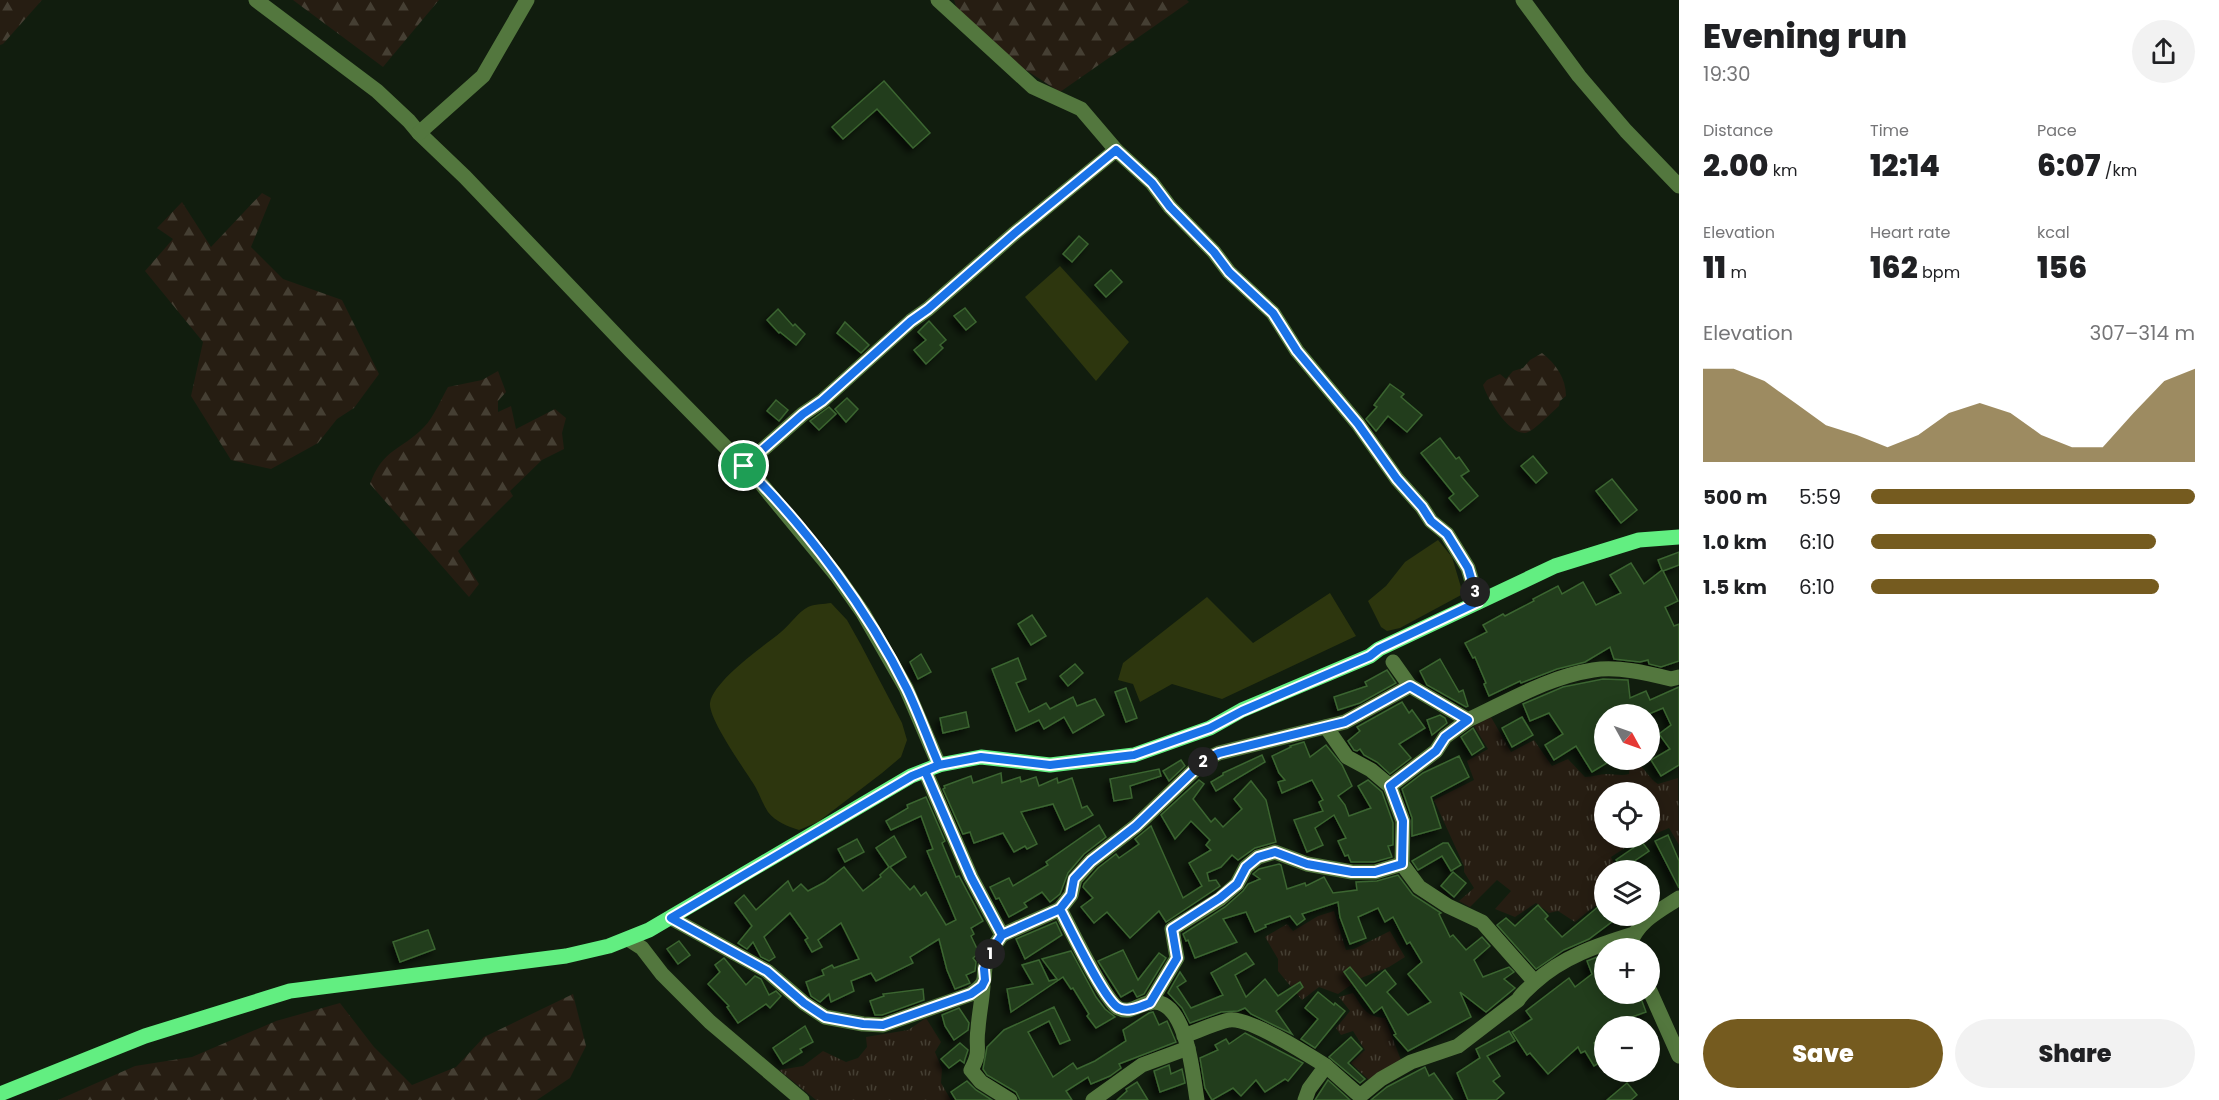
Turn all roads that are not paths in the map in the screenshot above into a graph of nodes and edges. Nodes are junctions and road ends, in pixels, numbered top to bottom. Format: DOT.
graph roads {
  1 [pos="256,0"];
  2 [pos="527,0"];
  3 [pos="938,0"];
  4 [pos="1523,0"];
  5 [pos="419,133"];
  6 [pos="1116,150"];
  7 [pos="1679,186"];
  8 [pos="744,466"];
  9 [pos="1679,537"];
  10 [pos="1478,602"];
  11 [pos="1393,662"];
  12 [pos="1679,677"];
  13 [pos="1410,686"];
  14 [pos="1468,720"];
  15 [pos="1326,727"];
  16 [pos="932,768"];
  17 [pos="1390,786"];
  18 [pos="1402,864"];
  19 [pos="1679,898"];
  20 [pos="1060,909"];
  21 [pos="671,918"];
  22 [pos="1002,935"];
  23 [pos="1635,938"];
  24 [pos="628,939"];
  25 [pos="1594,947"];
  26 [pos="1535,982"];
  27 [pos="982,986"];
  28 [pos="1150,1003"];
  29 [pos="1656,1004"];
  30 [pos="1186,1042"];
  31 [pos="1679,1056"];
  32 [pos="1326,1066"];
  33 [pos="0,1094"];
  34 [pos="1304,1096"];
  35 [pos="1362,1098"];
  36 [pos="802,1100"];
  37 [pos="1010,1100"];
  38 [pos="1093,1100"];
  39 [pos="1197,1100"];
  1 -- 5 [label="street"];
  2 -- 5 [label="street"];
  3 -- 6 [label="street"];
  4 -- 7 [label="street"];
  5 -- 8 [label="street"];
  6 -- 8 [label="street"];
  6 -- 10 [label="street"];
  8 -- 16 [label="street"];
  9 -- 10 [label="main road"];
  10 -- 16 [label="main road"];
  11 -- 13 [label="street"];
  12 -- 14 [label="street"];
  13 -- 14 [label="street"];
  13 -- 15 [label="street"];
  14 -- 17 [label="street"];
  15 -- 17 [label="street"];
  15 -- 20 [label="street"];
  16 -- 21 [label="main road"];
  16 -- 22 [label="street"];
  17 -- 18 [label="street"];
  18 -- 26 [label="street"];
  18 -- 28 [label="street"];
  19 -- 23 [label="street"];
  20 -- 22 [label="street"];
  20 -- 28 [label="street"];
  21 -- 24 [label="main road"];
  21 -- 27 [label="street"];
  22 -- 27 [label="street"];
  24 -- 33 [label="main road"];
  24 -- 36 [label="street"];
  25 -- 26 [label="street"];
  26 -- 35 [label="street"];
  27 -- 37 [label="street"];
  28 -- 30 [label="street"];
  29 -- 31 [label="street"];
  30 -- 32 [label="street"];
  30 -- 38 [label="street"];
  30 -- 39 [label="street"];
  32 -- 34 [label="street"];
  32 -- 35 [label="street"];
}
